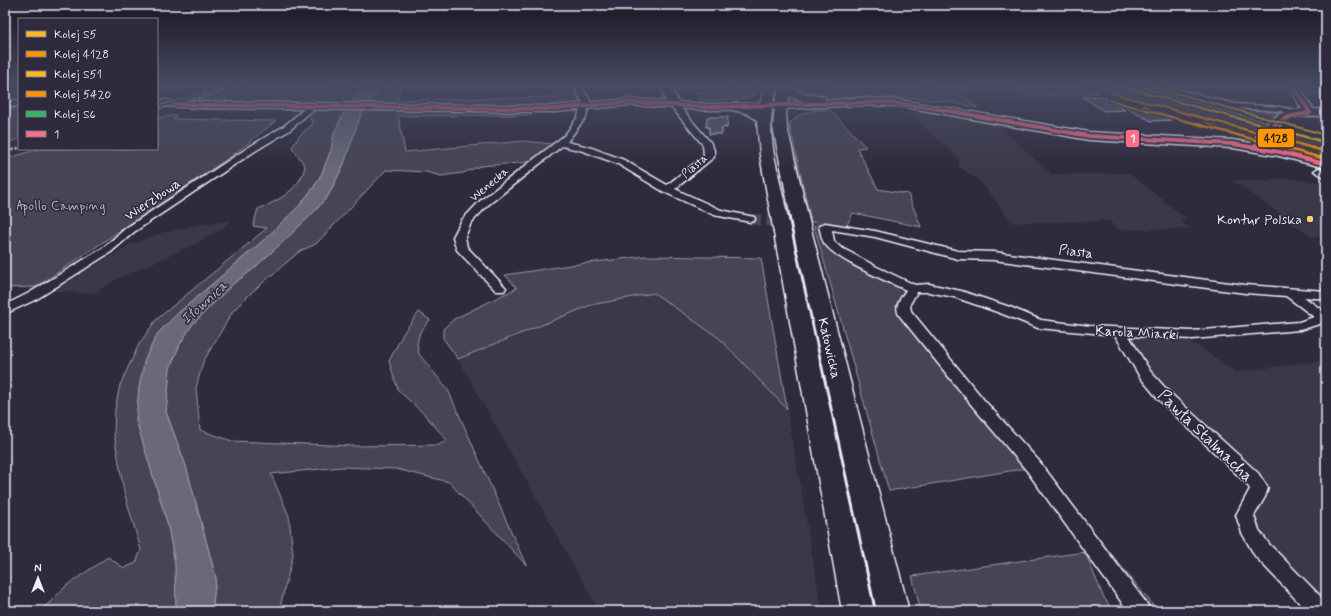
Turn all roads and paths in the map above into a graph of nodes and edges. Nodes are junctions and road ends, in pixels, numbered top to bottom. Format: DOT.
graph roads {
  1 [pos="303,114"];
  2 [pos="584,114"];
  3 [pos="684,114"];
  4 [pos="775,114"];
  5 [pos="778,114"];
  6 [pos="965,114"];
  7 [pos="1292,114"];
  8 [pos="1259,141"];
  9 [pos="561,143"];
  10 [pos="1324,170"];
  11 [pos="668,190"];
  12 [pos="750,219"];
  13 [pos="825,226"];
  14 [pos="500,288"];
  15 [pos="913,289"];
  16 [pos="1289,292"];
  17 [pos="1326,294"];
  18 [pos="5,310"];
  19 [pos="1325,318"];
  20 [pos="1120,332"];
  21 [pos="851,579"];
  22 [pos="849,611"];
  23 [pos="858,611"];
  24 [pos="893,611"];
  25 [pos="1140,611"];
  26 [pos="1321,611"];
  1 -- 18 [label="street, Wierzbowa"];
  2 -- 9 [label="street, Wenecka"];
  3 -- 11 [label="street, Piasta"];
  4 -- 21 [label="main road, Katowicka"];
  5 -- 24 [label="main road, Katowicka"];
  6 -- 8 [label="street"];
  7 -- 8 [label="street"];
  8 -- 10 [label="street"];
  9 -- 11 [label="street, Piasta"];
  9 -- 14 [label="street, Wenecka"];
  11 -- 12 [label="street, Piasta"];
  13 -- 15 [label="street, Karola Miarki"];
  13 -- 16 [label="street, Piasta"];
  15 -- 20 [label="street, Karola Miarki"];
  15 -- 25 [label="street"];
  16 -- 17 [label="street, Piasta"];
  16 -- 19 [label="street, Karola Miarki"];
  19 -- 20 [label="street, Karola Miarki"];
  20 -- 26 [label="street, Pawła Stalmacha"];
  21 -- 22 [label="main road"];
  21 -- 23 [label="main road, Katowicka"];
}
